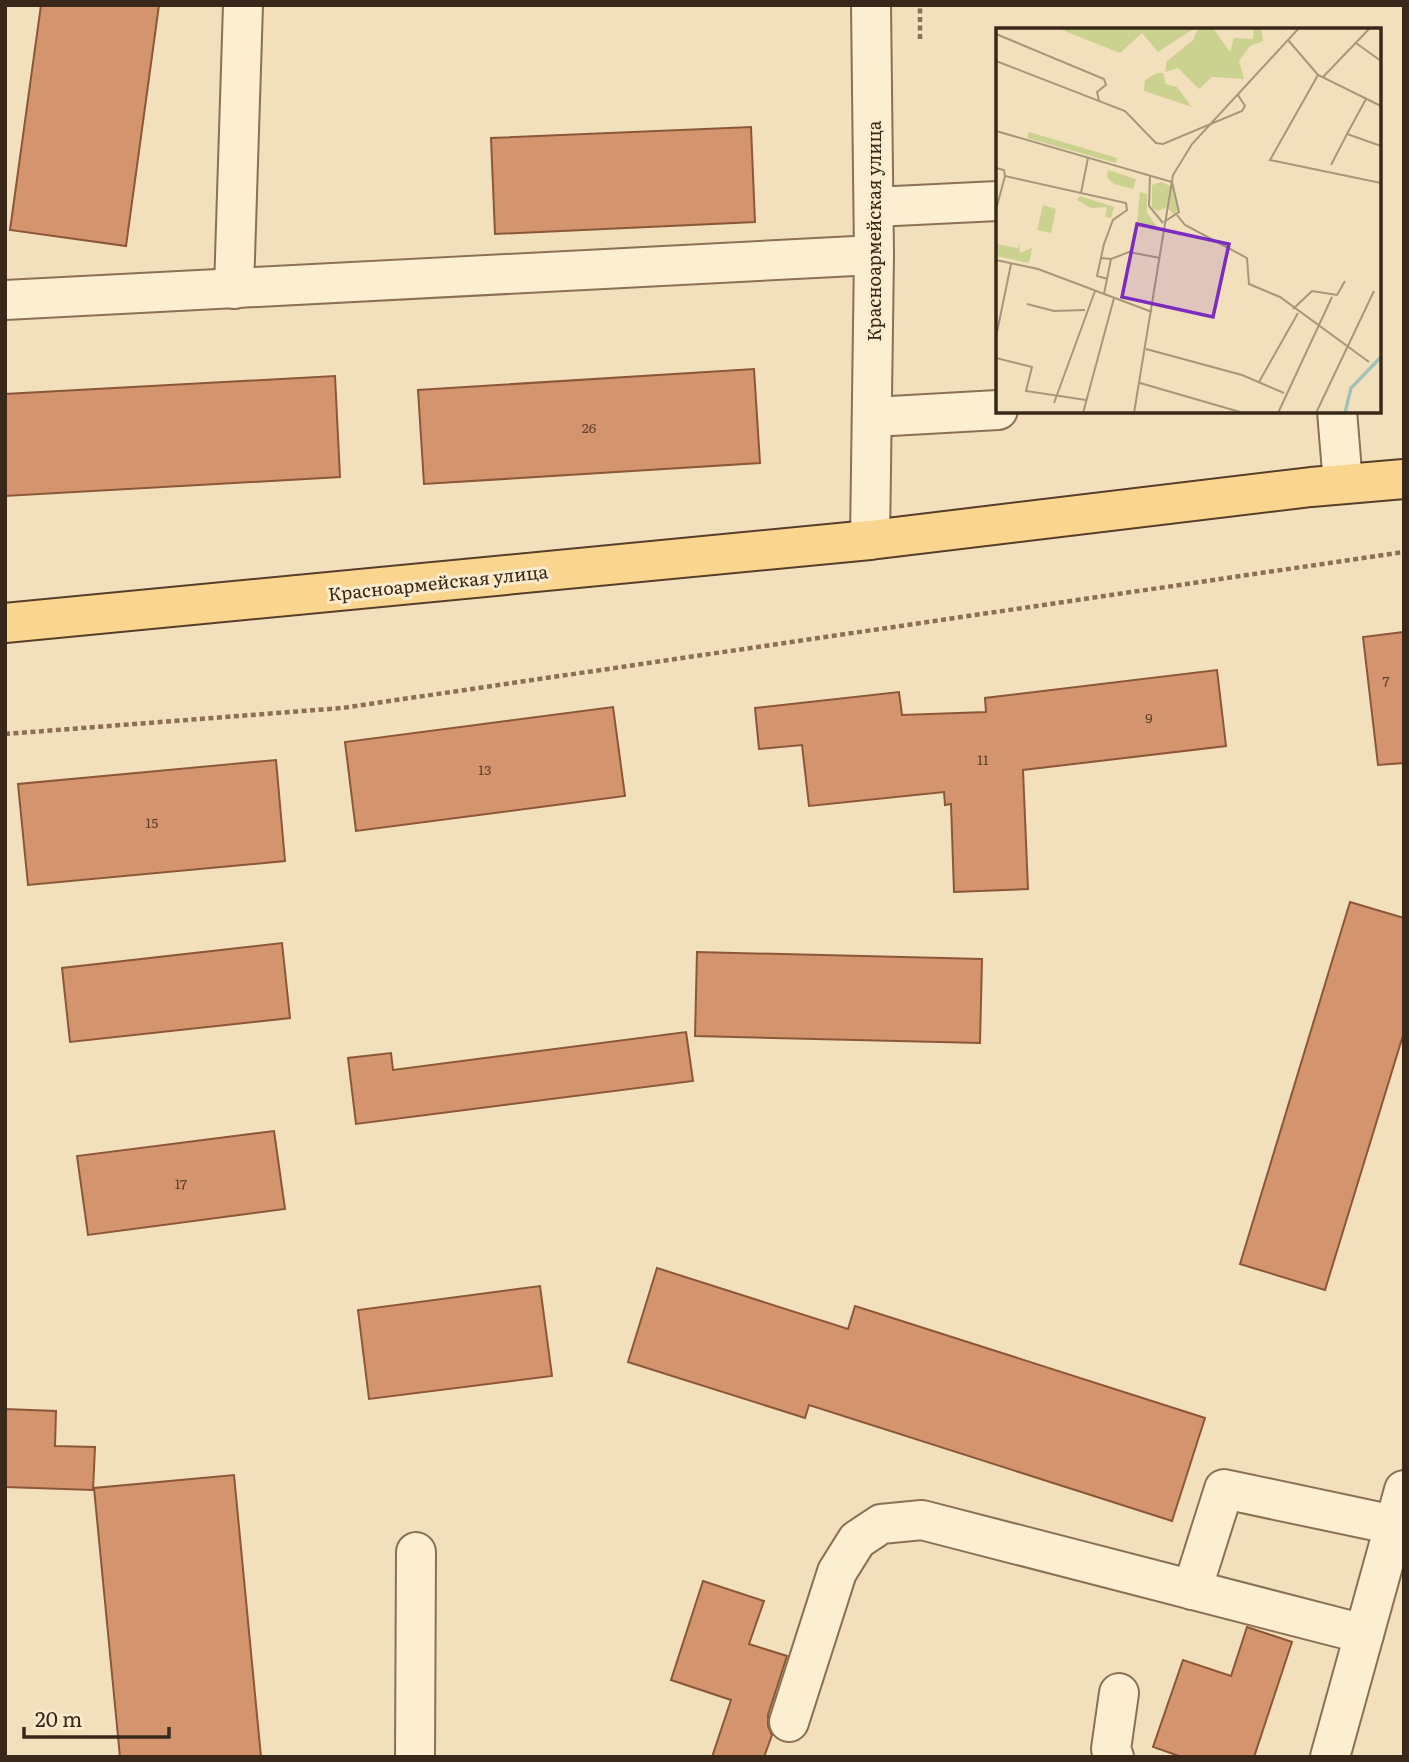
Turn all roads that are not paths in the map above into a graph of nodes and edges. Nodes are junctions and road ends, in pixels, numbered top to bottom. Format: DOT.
graph roads {
  1 [pos="243,5"];
  2 [pos="870,5"];
  3 [pos="996,201"];
  4 [pos="874,207"];
  5 [pos="874,255"];
  6 [pos="234,289"];
  7 [pos="5,300"];
  8 [pos="996,410"];
  9 [pos="1337,413"];
  10 [pos="873,417"];
  11 [pos="1404,479"];
  12 [pos="1327,486"];
  13 [pos="870,540"];
  14 [pos="5,623"];
  15 [pos="1399,1507"];
  16 [pos="416,1552"];
  17 [pos="1192,1590"];
  18 [pos="1364,1634"];
  19 [pos="1118,1693"];
  20 [pos="789,1722"];
  21 [pos="415,1757"];
  22 [pos="1114,1757"];
  23 [pos="1330,1757"];
  1 -- 6 [label="street"];
  2 -- 4 [label="street, Красноармейская улица"];
  3 -- 4 [label="street"];
  4 -- 5 [label="street, Красноармейская улица"];
  5 -- 6 [label="street"];
  5 -- 10 [label="street, Красноармейская улица"];
  6 -- 7 [label="street"];
  8 -- 10 [label="street"];
  9 -- 12 [label="street"];
  10 -- 13 [label="street, Красноармейская улица"];
  11 -- 12 [label="main road, Красноармейская улица"];
  12 -- 13 [label="main road, Красноармейская улица"];
  13 -- 14 [label="main road, Красноармейская улица"];
  15 -- 17 [label="street"];
  15 -- 18 [label="street"];
  16 -- 21 [label="street"];
  17 -- 18 [label="street"];
  17 -- 20 [label="street"];
  18 -- 23 [label="street"];
  19 -- 22 [label="street"];
}
